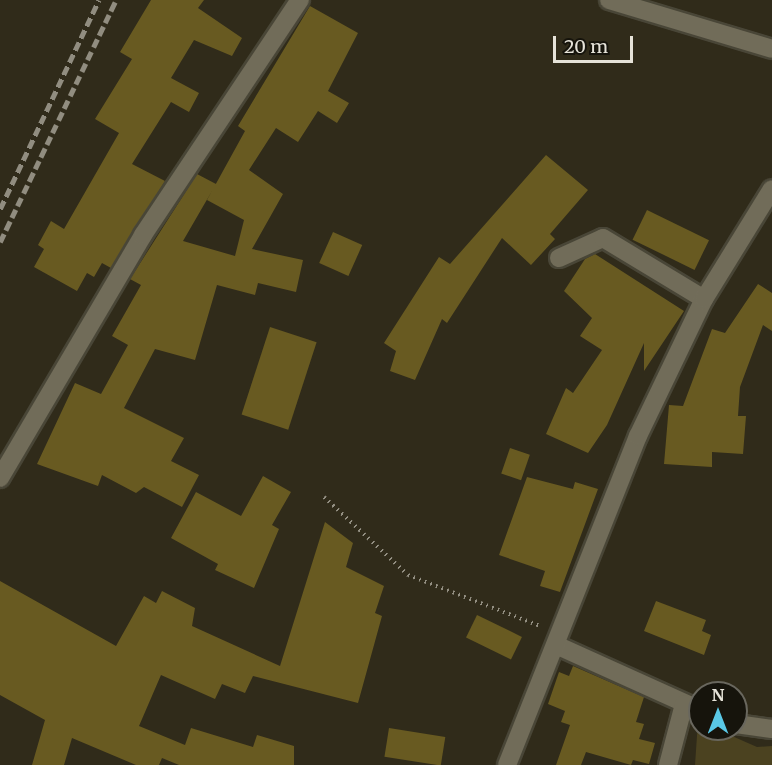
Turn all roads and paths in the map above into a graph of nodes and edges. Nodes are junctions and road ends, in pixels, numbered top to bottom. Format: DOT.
graph roads {
  1 [pos="300,0"];
  2 [pos="609,0"];
  3 [pos="772,49"];
  4 [pos="772,189"];
  5 [pos="559,258"];
  6 [pos="704,299"];
  7 [pos="0,478"];
  8 [pos="324,497"];
  9 [pos="558,639"];
  10 [pos="688,705"];
  11 [pos="688,717"];
  12 [pos="748,726"];
  13 [pos="772,729"];
  14 [pos="507,765"];
  15 [pos="668,765"];
  1 -- 7 [label="street"];
  2 -- 3 [label="street"];
  4 -- 6 [label="street"];
  5 -- 6 [label="street"];
  6 -- 9 [label="street"];
  8 -- 9 [label="path"];
  9 -- 10 [label="street"];
  9 -- 14 [label="street"];
  11 -- 15 [label="street"];
  12 -- 13 [label="street"];
}
